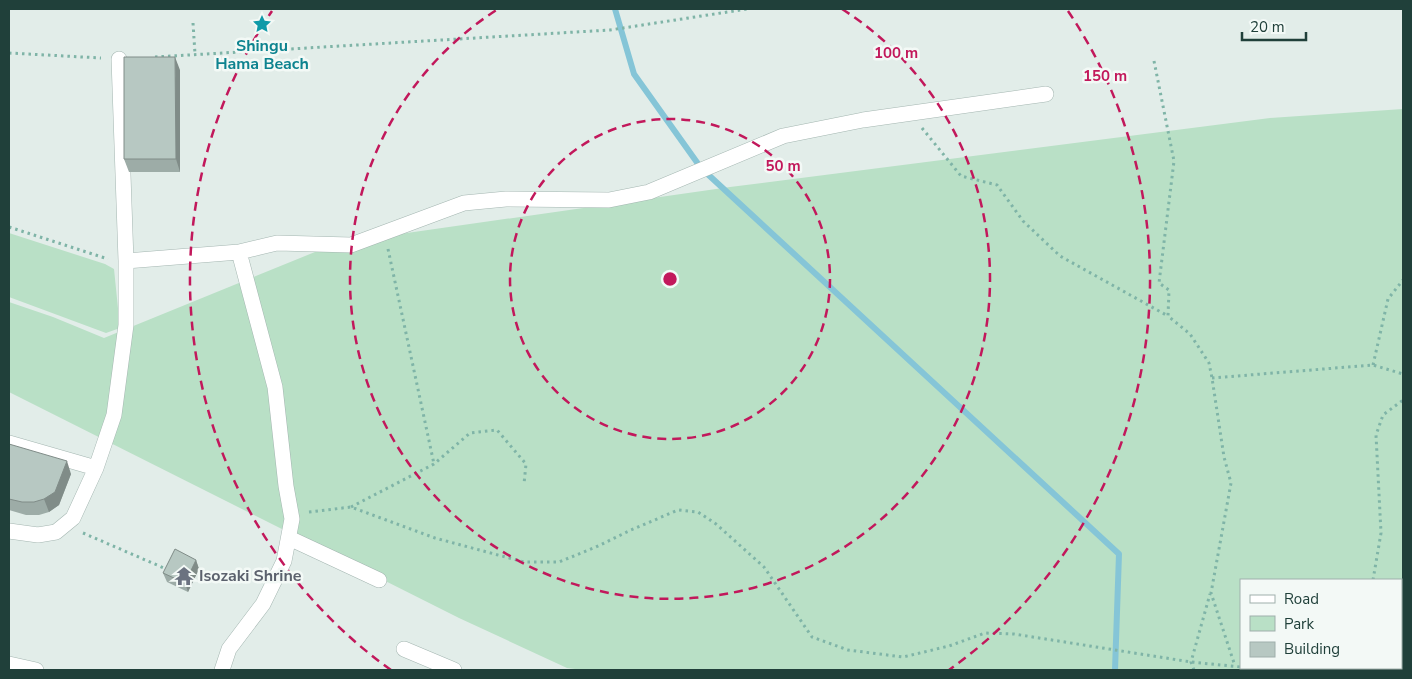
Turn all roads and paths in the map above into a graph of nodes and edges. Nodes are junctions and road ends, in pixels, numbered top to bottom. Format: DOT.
graph roads {
  1 [pos="747,9"];
  2 [pos="193,23"];
  3 [pos="9,53"];
  4 [pos="195,54"];
  5 [pos="119,59"];
  6 [pos="1154,61"];
  7 [pos="1046,94"];
  8 [pos="911,114"];
  9 [pos="9,227"];
  10 [pos="384,232"];
  11 [pos="239,252"];
  12 [pos="126,261"];
  13 [pos="1403,280"];
  14 [pos="1168,316"];
  15 [pos="1373,366"];
  16 [pos="1403,374"];
  17 [pos="1212,378"];
  18 [pos="1403,400"];
  19 [pos="9,443"];
  20 [pos="434,464"];
  21 [pos="96,468"];
  22 [pos="524,484"];
  23 [pos="351,507"];
  24 [pos="292,519"];
  25 [pos="64,525"];
  26 [pos="9,531"];
  27 [pos="289,538"];
  28 [pos="164,568"];
  29 [pos="1372,579"];
  30 [pos="379,580"];
  31 [pos="1210,593"];
  32 [pos="404,649"];
  33 [pos="1191,662"];
  34 [pos="9,664"];
  35 [pos="1235,666"];
  36 [pos="1240,667"];
  37 [pos="36,670"];
  38 [pos="222,670"];
  39 [pos="454,670"];
  40 [pos="1194,670"];
  1 -- 4 [label="path"];
  2 -- 4 [label="path"];
  3 -- 5 [label="path"];
  4 -- 5 [label="path"];
  5 -- 12 [label="street"];
  6 -- 14 [label="path"];
  7 -- 8 [label="street"];
  8 -- 10 [label="street"];
  8 -- 14 [label="path"];
  9 -- 12 [label="path"];
  10 -- 11 [label="street"];
  10 -- 20 [label="path"];
  11 -- 12 [label="street"];
  11 -- 24 [label="street"];
  12 -- 21 [label="street"];
  13 -- 15 [label="path"];
  14 -- 17 [label="path"];
  15 -- 16 [label="path"];
  15 -- 17 [label="path"];
  17 -- 31 [label="path"];
  18 -- 29 [label="path"];
  19 -- 21 [label="street"];
  20 -- 22 [label="path"];
  20 -- 23 [label="path"];
  21 -- 25 [label="street"];
  23 -- 24 [label="path"];
  23 -- 33 [label="path"];
  24 -- 27 [label="street"];
  25 -- 26 [label="street"];
  25 -- 28 [label="path"];
  27 -- 30 [label="street"];
  27 -- 38 [label="street"];
  31 -- 33 [label="path"];
  31 -- 35 [label="path"];
  32 -- 39 [label="street"];
  33 -- 35 [label="path"];
  33 -- 40 [label="path"];
  34 -- 37 [label="street"];
  35 -- 36 [label="path"];
}
